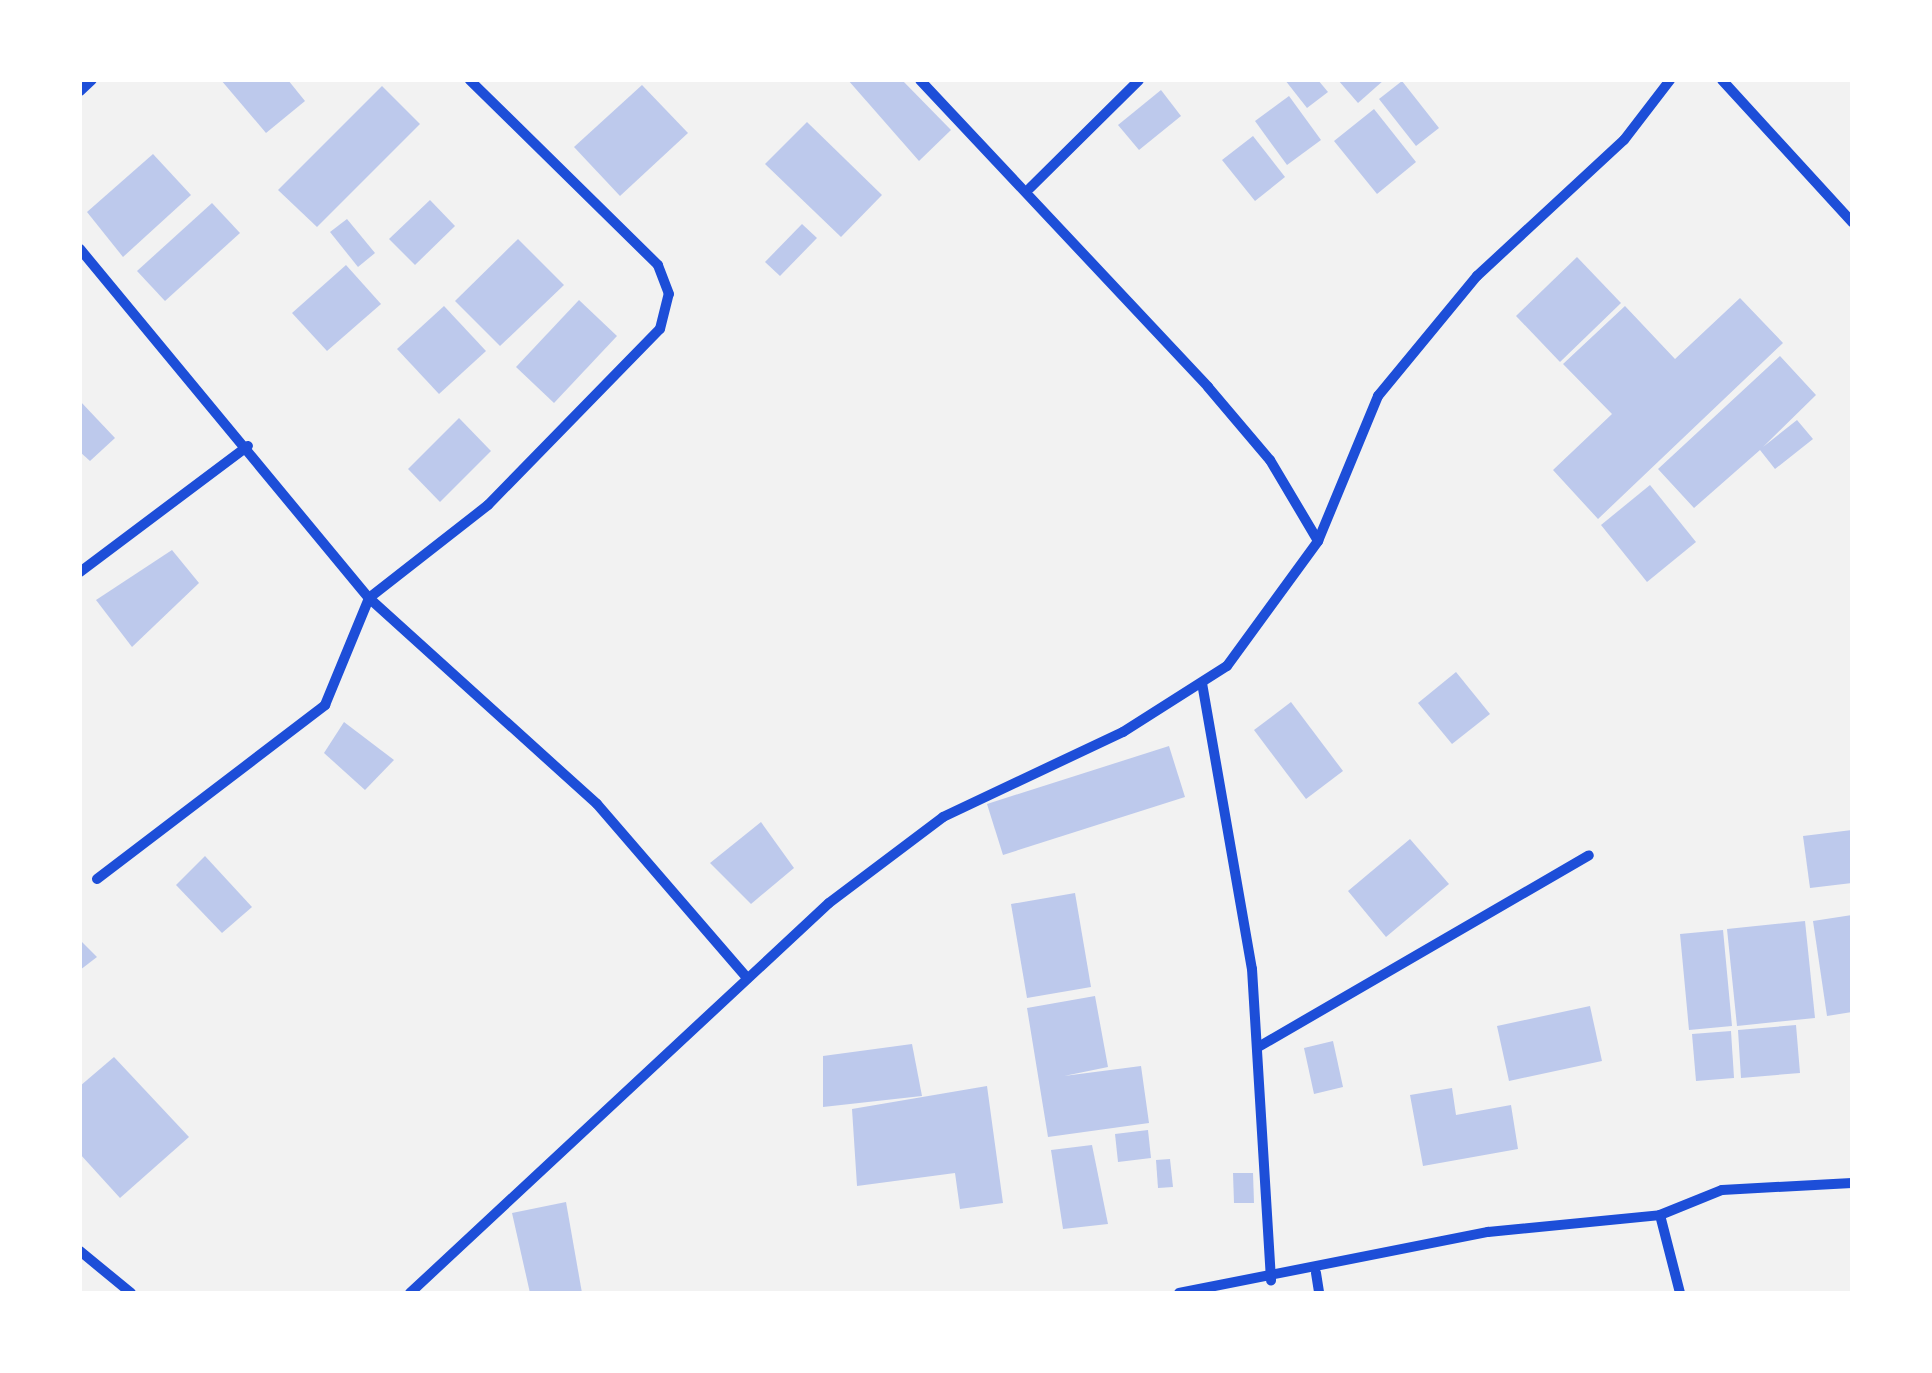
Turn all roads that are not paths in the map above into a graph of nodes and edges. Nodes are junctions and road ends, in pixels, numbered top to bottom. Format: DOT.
graph roads {
  1 [pos="92,80"];
  2 [pos="470,80"];
  3 [pos="920,80"];
  4 [pos="1139,80"];
  5 [pos="1670,80"];
  6 [pos="1722,80"];
  7 [pos="80,91"];
  8 [pos="1030,188"];
  9 [pos="1852,222"];
  10 [pos="80,249"];
  11 [pos="248,446"];
  12 [pos="1318,541"];
  13 [pos="80,572"];
  14 [pos="369,598"];
  15 [pos="1202,683"];
  16 [pos="1589,855"];
  17 [pos="97,880"];
  18 [pos="747,978"];
  19 [pos="1260,1046"];
  20 [pos="1852,1183"];
  21 [pos="1660,1216"];
  22 [pos="80,1251"];
  23 [pos="1316,1273"];
  24 [pos="1271,1280"];
  25 [pos="131,1293"];
  26 [pos="410,1293"];
  27 [pos="1179,1293"];
  28 [pos="1319,1293"];
  29 [pos="1680,1293"];
  1 -- 7 [label="street"];
  2 -- 14 [label="street"];
  3 -- 8 [label="street"];
  4 -- 8 [label="street"];
  5 -- 12 [label="street"];
  6 -- 9 [label="street"];
  8 -- 12 [label="street"];
  10 -- 11 [label="street"];
  11 -- 13 [label="street"];
  11 -- 14 [label="street"];
  12 -- 15 [label="street"];
  14 -- 17 [label="street"];
  14 -- 18 [label="street"];
  15 -- 18 [label="street"];
  15 -- 19 [label="street"];
  16 -- 19 [label="street"];
  18 -- 26 [label="street"];
  19 -- 24 [label="street"];
  20 -- 21 [label="street"];
  21 -- 23 [label="street"];
  21 -- 29 [label="street"];
  22 -- 25 [label="street"];
  23 -- 24 [label="street"];
  23 -- 28 [label="street"];
  24 -- 27 [label="street"];
}
